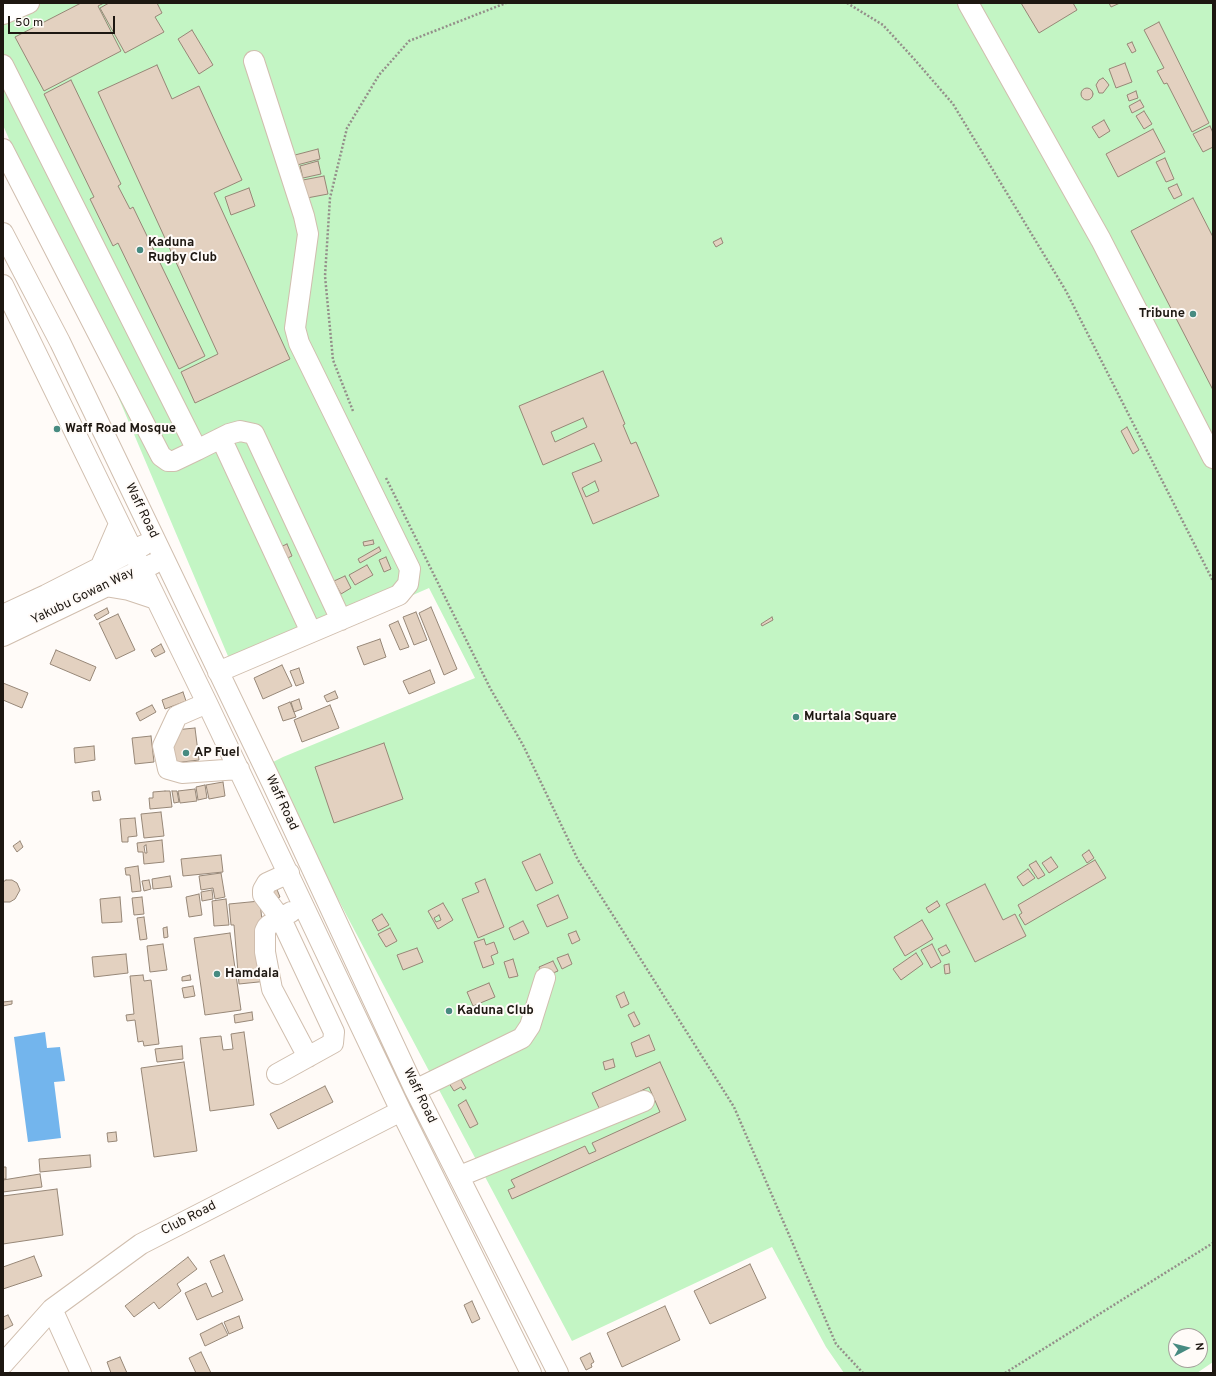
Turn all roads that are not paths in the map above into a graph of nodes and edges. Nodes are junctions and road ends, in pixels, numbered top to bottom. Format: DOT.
graph roads {
  1 [pos="28,3"];
  2 [pos="968,3"];
  3 [pos="3,14"];
  4 [pos="254,61"];
  5 [pos="3,64"];
  6 [pos="3,149"];
  7 [pos="3,233"];
  8 [pos="3,285"];
  9 [pos="221,438"];
  10 [pos="197,450"];
  11 [pos="1213,458"];
  12 [pos="119,524"];
  13 [pos="154,539"];
  14 [pos="133,550"];
  15 [pos="164,559"];
  16 [pos="142,569"];
  17 [pos="102,577"];
  18 [pos="156,599"];
  19 [pos="3,615"];
  20 [pos="340,620"];
  21 [pos="311,632"];
  22 [pos="3,636"];
  23 [pos="218,672"];
  24 [pos="207,703"];
  25 [pos="239,769"];
  26 [pos="288,873"];
  27 [pos="303,904"];
  28 [pos="280,918"];
  29 [pos="545,978"];
  30 [pos="308,1057"];
  31 [pos="277,1074"];
  32 [pos="415,1090"];
  33 [pos="644,1101"];
  34 [pos="401,1111"];
  35 [pos="460,1176"];
  36 [pos="52,1309"];
  37 [pos="3,1364"];
  38 [pos="81,1373"];
  39 [pos="531,1373"];
  40 [pos="558,1373"];
  1 -- 3 [label="street"];
  2 -- 11 [label="street"];
  4 -- 20 [label="street"];
  5 -- 10 [label="street"];
  6 -- 10 [label="street"];
  7 -- 13 [label="street, Waff Road"];
  8 -- 12 [label="street, Waff Road"];
  9 -- 10 [label="street"];
  9 -- 20 [label="street"];
  9 -- 21 [label="street"];
  12 -- 14 [label="street, Waff Road"];
  12 -- 17 [label="street"];
  13 -- 14 [label="street, Yakubu Gowan Way"];
  13 -- 15 [label="street, Waff Road"];
  14 -- 16 [label="street, Waff Road"];
  14 -- 17 [label="street, Yakubu Gowan Way"];
  15 -- 16 [label="street, Yakubu Gowan Way"];
  15 -- 23 [label="street, Waff Road"];
  16 -- 17 [label="street, Yakubu Gowan Way"];
  16 -- 18 [label="street, Waff Road"];
  17 -- 18 [label="street"];
  17 -- 19 [label="street, Yakubu Gowan Way"];
  17 -- 22 [label="street, Yakubu Gowan Way"];
  18 -- 24 [label="street, Waff Road"];
  20 -- 21 [label="street"];
  21 -- 23 [label="street"];
  23 -- 32 [label="street, Waff Road"];
  24 -- 25 [label="street, Waff Road"];
  24 -- 25 [label="street"];
  25 -- 26 [label="street, Waff Road"];
  26 -- 27 [label="street, Waff Road"];
  26 -- 28 [label="street"];
  27 -- 28 [label="street"];
  27 -- 34 [label="street, Waff Road"];
  28 -- 30 [label="street"];
  28 -- 30 [label="street"];
  29 -- 32 [label="street"];
  30 -- 31 [label="street"];
  32 -- 35 [label="street, Waff Road"];
  33 -- 35 [label="street"];
  34 -- 36 [label="street, Club Road"];
  34 -- 39 [label="street, Waff Road"];
  35 -- 40 [label="street, Waff Road"];
  36 -- 37 [label="street, Club Road"];
  36 -- 38 [label="street"];
}
